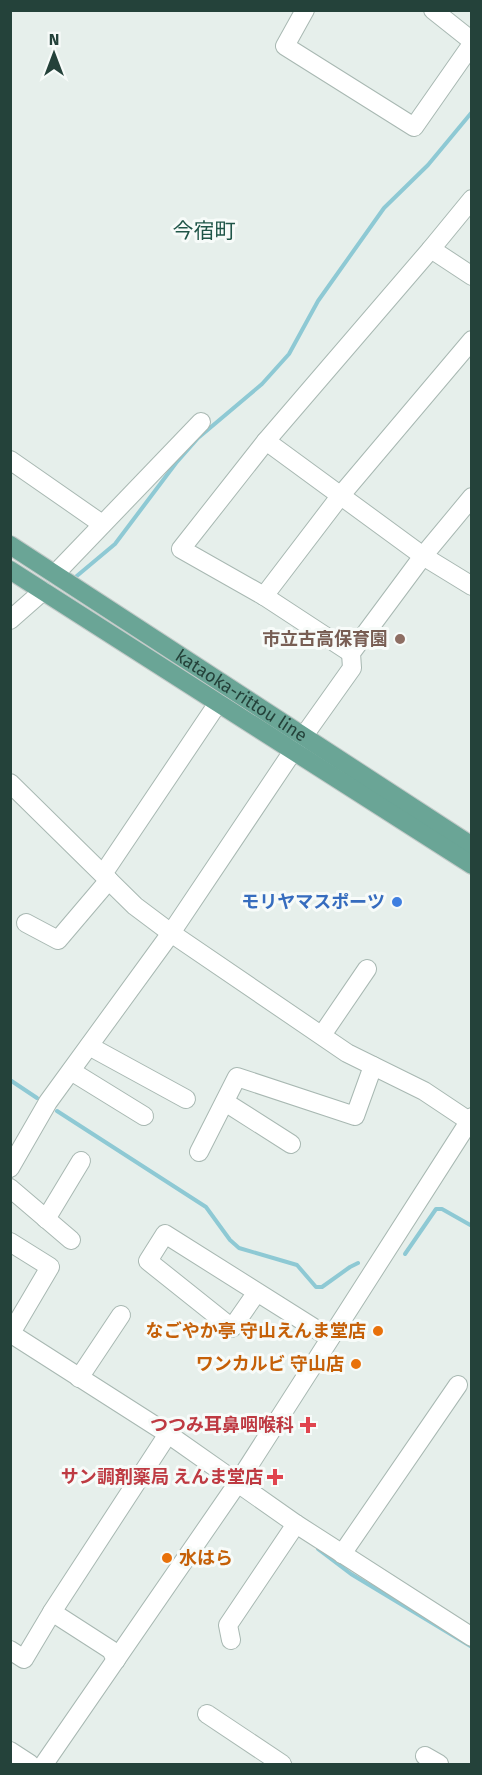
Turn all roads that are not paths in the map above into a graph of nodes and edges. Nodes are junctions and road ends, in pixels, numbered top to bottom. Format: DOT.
graph roads {
  1 [pos="305,10"];
  2 [pos="434,11"];
  3 [pos="471,42"];
  4 [pos="471,199"];
  5 [pos="431,249"];
  6 [pos="471,276"];
  7 [pos="471,340"];
  8 [pos="201,422"];
  9 [pos="266,441"];
  10 [pos="10,460"];
  11 [pos="341,495"];
  12 [pos="471,497"];
  13 [pos="102,524"];
  14 [pos="10,545"];
  15 [pos="423,556"];
  16 [pos="10,570"];
  17 [pos="64,580"];
  18 [pos="471,585"];
  19 [pos="43,591"];
  20 [pos="264,596"];
  21 [pos="10,620"];
  22 [pos="351,653"];
  23 [pos="218,703"];
  24 [pos="298,744"];
  25 [pos="10,783"];
  26 [pos="471,846"];
  27 [pos="471,865"];
  28 [pos="106,877"];
  29 [pos="26,923"];
  30 [pos="171,933"];
  31 [pos="367,969"];
  32 [pos="322,1035"];
  33 [pos="89,1046"];
  34 [pos="373,1066"];
  35 [pos="71,1071"];
  36 [pos="186,1099"];
  37 [pos="225,1102"];
  38 [pos="144,1116"];
  39 [pos="470,1121"];
  40 [pos="291,1144"];
  41 [pos="199,1152"];
  42 [pos="81,1161"];
  43 [pos="10,1168"];
  44 [pos="10,1188"];
  45 [pos="46,1220"];
  46 [pos="70,1240"];
  47 [pos="10,1242"];
  48 [pos="257,1292"];
  49 [pos="121,1315"];
  50 [pos="11,1333"];
  51 [pos="330,1338"];
  52 [pos="79,1378"];
  53 [pos="458,1385"];
  54 [pos="165,1438"];
  55 [pos="237,1484"];
  56 [pos="296,1524"];
  57 [pos="342,1554"];
  58 [pos="52,1612"];
  59 [pos="470,1635"];
  60 [pos="231,1640"];
  61 [pos="10,1650"];
  62 [pos="116,1660"];
  63 [pos="207,1714"];
  64 [pos="10,1751"];
  65 [pos="30,1764"];
  66 [pos="44,1764"];
  67 [pos="282,1764"];
  1 -- 3 [label="street"];
  2 -- 3 [label="street"];
  4 -- 5 [label="street"];
  5 -- 6 [label="street"];
  5 -- 9 [label="street"];
  7 -- 11 [label="street"];
  8 -- 13 [label="street"];
  9 -- 11 [label="street"];
  9 -- 20 [label="street"];
  10 -- 13 [label="street"];
  11 -- 15 [label="street"];
  11 -- 20 [label="street"];
  12 -- 15 [label="street"];
  13 -- 17 [label="street"];
  14 -- 17 [label="main road, kataoka-rittou line"];
  15 -- 18 [label="street"];
  15 -- 22 [label="street"];
  16 -- 19 [label="main road, kataoka-rittou line"];
  17 -- 24 [label="main road, kataoka-rittou line"];
  19 -- 21 [label="street"];
  19 -- 23 [label="main road, kataoka-rittou line"];
  20 -- 22 [label="street"];
  22 -- 24 [label="street"];
  23 -- 24 [label="main road, kataoka-rittou line"];
  23 -- 28 [label="street"];
  24 -- 26 [label="main road, kataoka-rittou line"];
  24 -- 27 [label="main road, kataoka-rittou line"];
  24 -- 30 [label="street"];
  25 -- 28 [label="street"];
  28 -- 29 [label="street"];
  28 -- 30 [label="street"];
  30 -- 32 [label="street"];
  30 -- 33 [label="street"];
  31 -- 32 [label="street"];
  32 -- 34 [label="street"];
  33 -- 35 [label="street"];
  33 -- 36 [label="street"];
  34 -- 37 [label="street"];
  34 -- 39 [label="street"];
  35 -- 38 [label="street"];
  35 -- 43 [label="street"];
  37 -- 40 [label="street"];
  37 -- 41 [label="street"];
  39 -- 51 [label="street"];
  42 -- 45 [label="street"];
  44 -- 45 [label="street"];
  45 -- 46 [label="street"];
  47 -- 50 [label="street"];
  48 -- 48 [label="street"];
  48 -- 51 [label="street"];
  49 -- 52 [label="street"];
  50 -- 52 [label="street"];
  51 -- 55 [label="street"];
  52 -- 54 [label="street"];
  53 -- 57 [label="street"];
  54 -- 55 [label="street"];
  54 -- 58 [label="street"];
  55 -- 56 [label="street"];
  55 -- 62 [label="street"];
  56 -- 57 [label="street"];
  56 -- 60 [label="street"];
  57 -- 59 [label="street"];
  58 -- 61 [label="street"];
  58 -- 62 [label="street"];
  62 -- 66 [label="street"];
  63 -- 67 [label="street"];
  64 -- 65 [label="street"];
}
